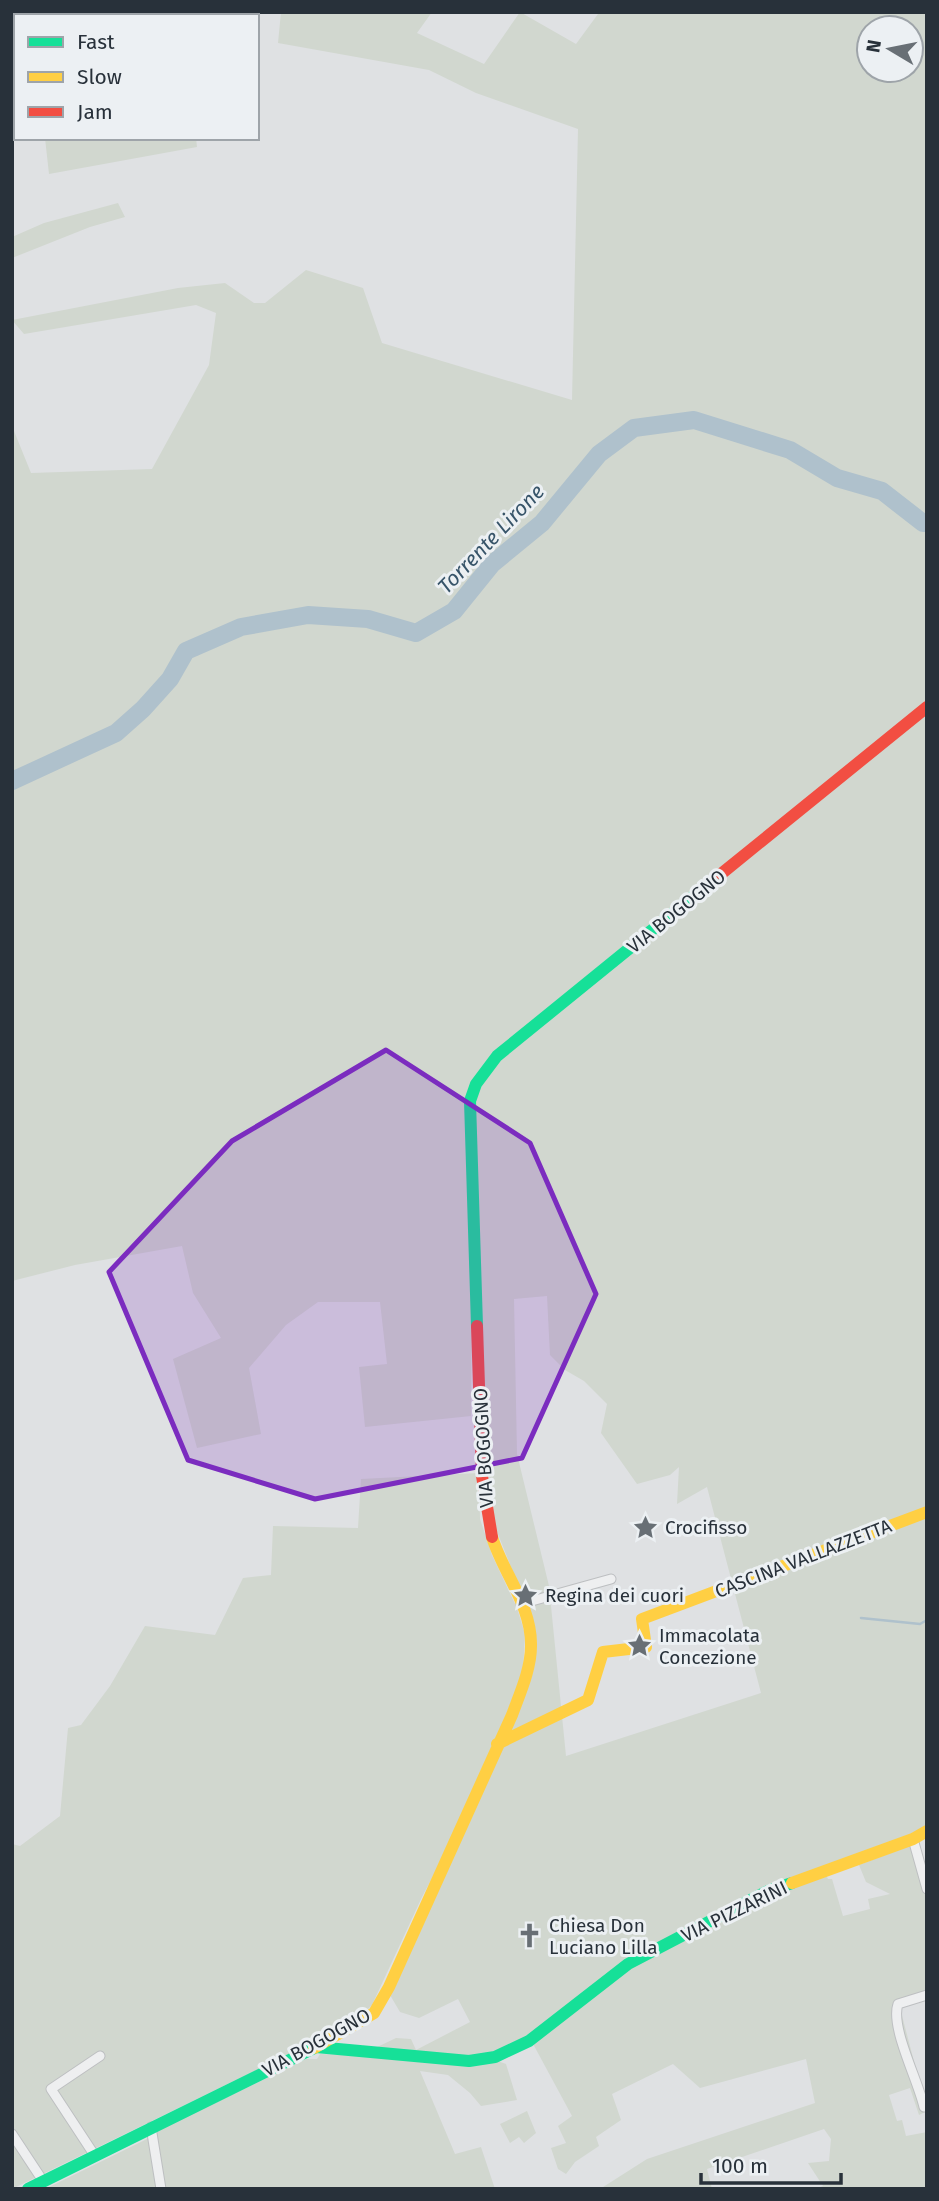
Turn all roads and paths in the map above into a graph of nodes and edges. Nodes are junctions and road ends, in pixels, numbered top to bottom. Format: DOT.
graph roads {
  1 [pos="927,707"];
  2 [pos="927,1513"];
  3 [pos="611,1579"];
  4 [pos="521,1604"];
  5 [pos="497,1744"];
  6 [pos="927,1831"];
  7 [pos="914,1839"];
  8 [pos="927,1888"];
  9 [pos="927,1995"];
  10 [pos="316,2047"];
  11 [pos="100,2056"];
  12 [pos="924,2107"];
  13 [pos="151,2127"];
  14 [pos="12,2134"];
  15 [pos="95,2155"];
  16 [pos="43,2181"];
  17 [pos="28,2189"];
  18 [pos="161,2189"];
  1 -- 4 [label="main road, VIA BOGOGNO"];
  2 -- 5 [label="main road, CASCINA VALLAZZETTA"];
  3 -- 4 [label="street"];
  4 -- 5 [label="main road, VIA BOGOGNO"];
  5 -- 10 [label="main road, VIA BOGOGNO"];
  6 -- 7 [label="main road, VIA PIZZARINI"];
  7 -- 8 [label="street"];
  7 -- 10 [label="main road, VIA PIZZARINI"];
  9 -- 12 [label="street"];
  10 -- 13 [label="main road, VIA BOGOGNO"];
  11 -- 15 [label="street"];
  13 -- 15 [label="main road, VIA BOGOGNO"];
  13 -- 18 [label="street"];
  14 -- 16 [label="street"];
  15 -- 16 [label="main road, VIA BOGOGNO"];
  16 -- 17 [label="main road, VIA BOGOGNO"];
}
